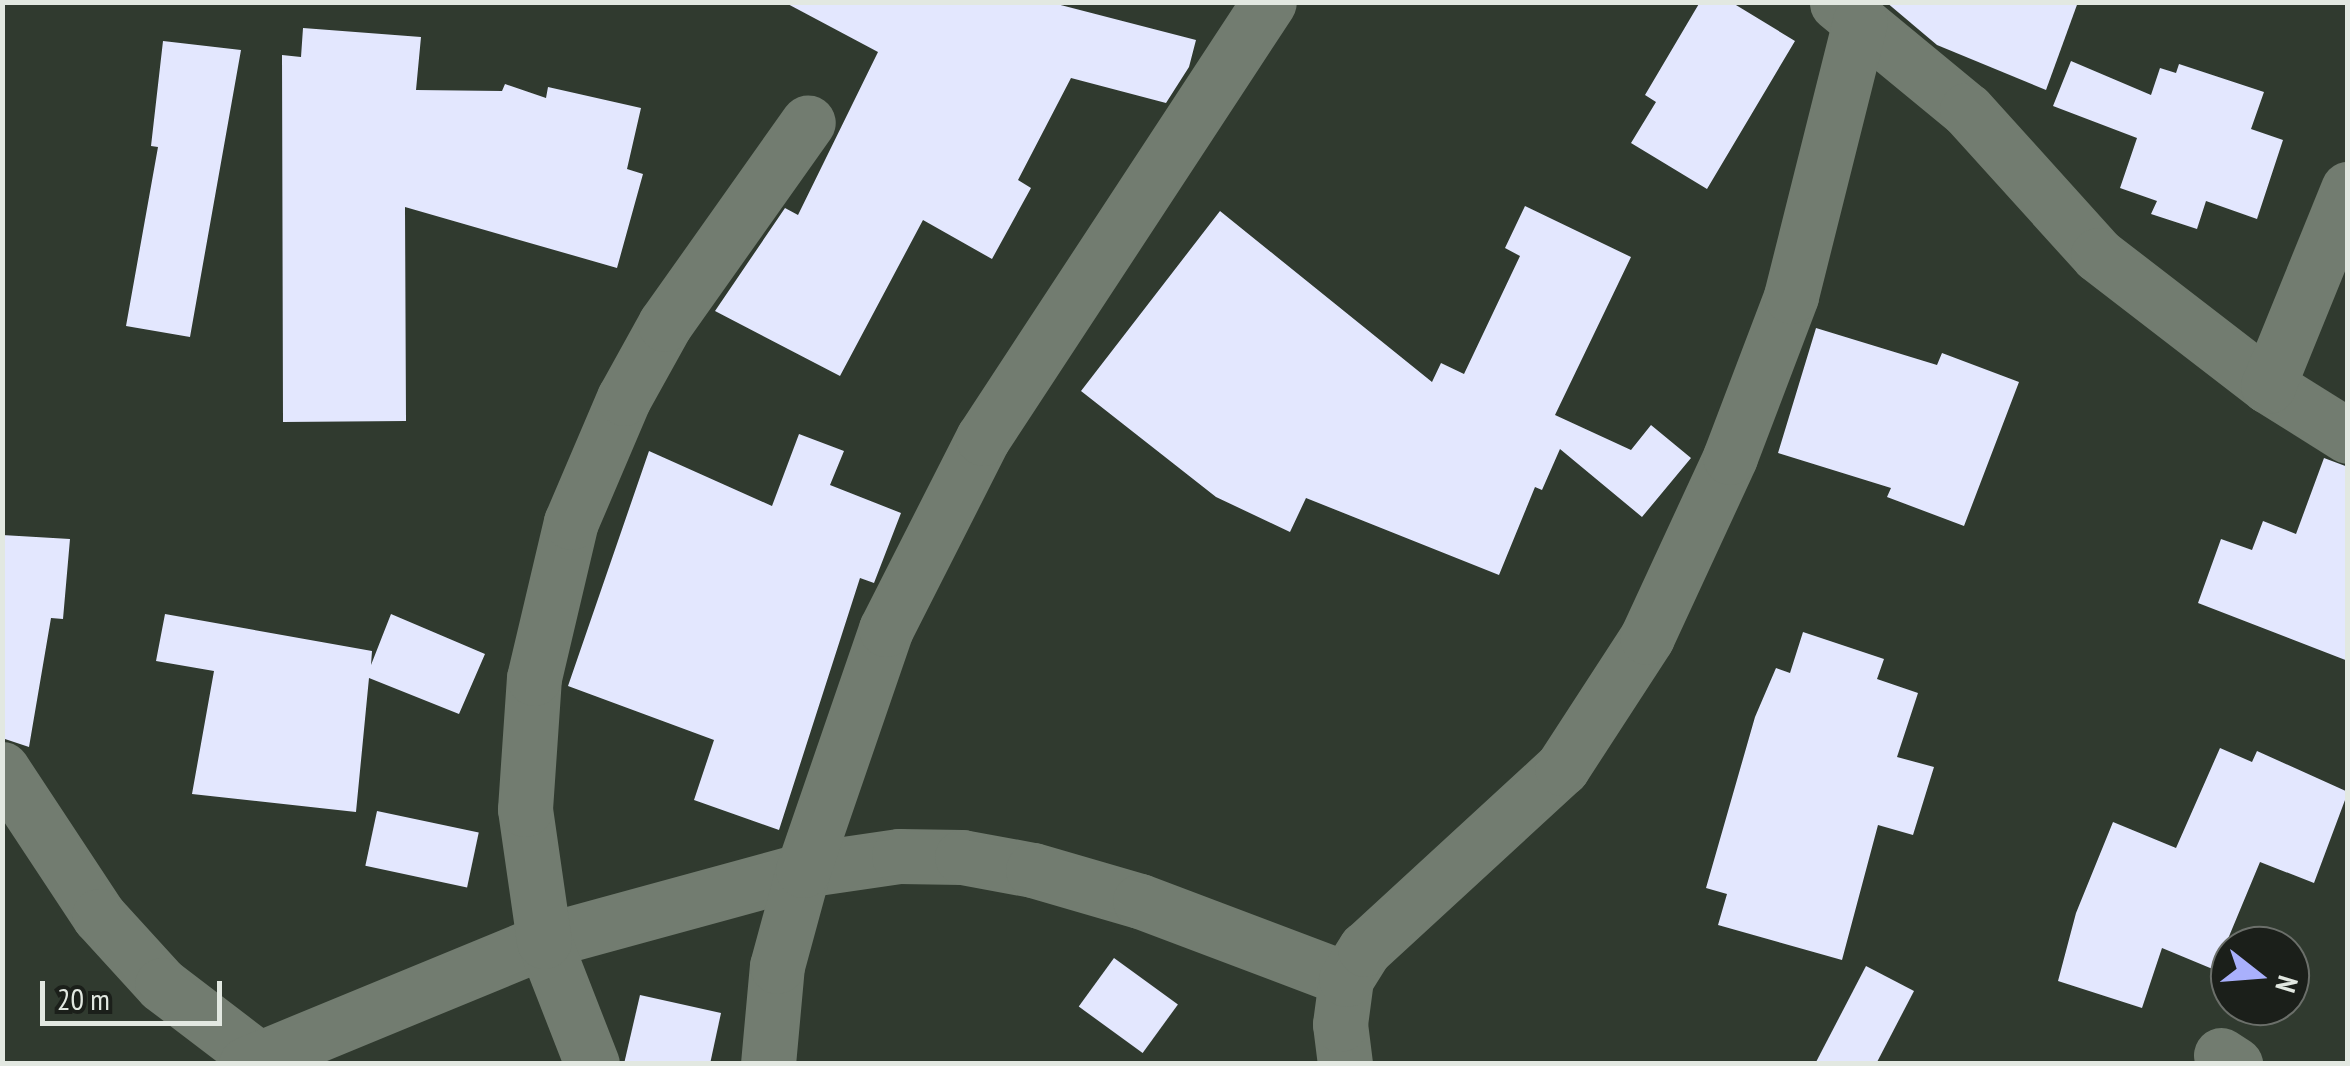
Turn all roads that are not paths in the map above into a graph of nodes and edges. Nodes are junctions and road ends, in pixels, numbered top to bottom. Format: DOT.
graph roads {
  1 [pos="1269,2"];
  2 [pos="1848,12"];
  3 [pos="808,122"];
  4 [pos="2348,189"];
  5 [pos="2268,386"];
  6 [pos="2348,436"];
  7 [pos="2,768"];
  8 [pos="802,870"];
  9 [pos="544,940"];
  10 [pos="1346,980"];
  11 [pos="253,1061"];
  12 [pos="592,1064"];
  13 [pos="768,1064"];
  14 [pos="1345,1064"];
  1 -- 8 [label="street"];
  2 -- 5 [label="street"];
  2 -- 10 [label="street"];
  3 -- 9 [label="street"];
  4 -- 5 [label="street"];
  5 -- 6 [label="street"];
  7 -- 11 [label="street"];
  8 -- 9 [label="street"];
  8 -- 10 [label="street"];
  8 -- 13 [label="street"];
  9 -- 11 [label="street"];
  9 -- 12 [label="street"];
  10 -- 14 [label="street"];
}
